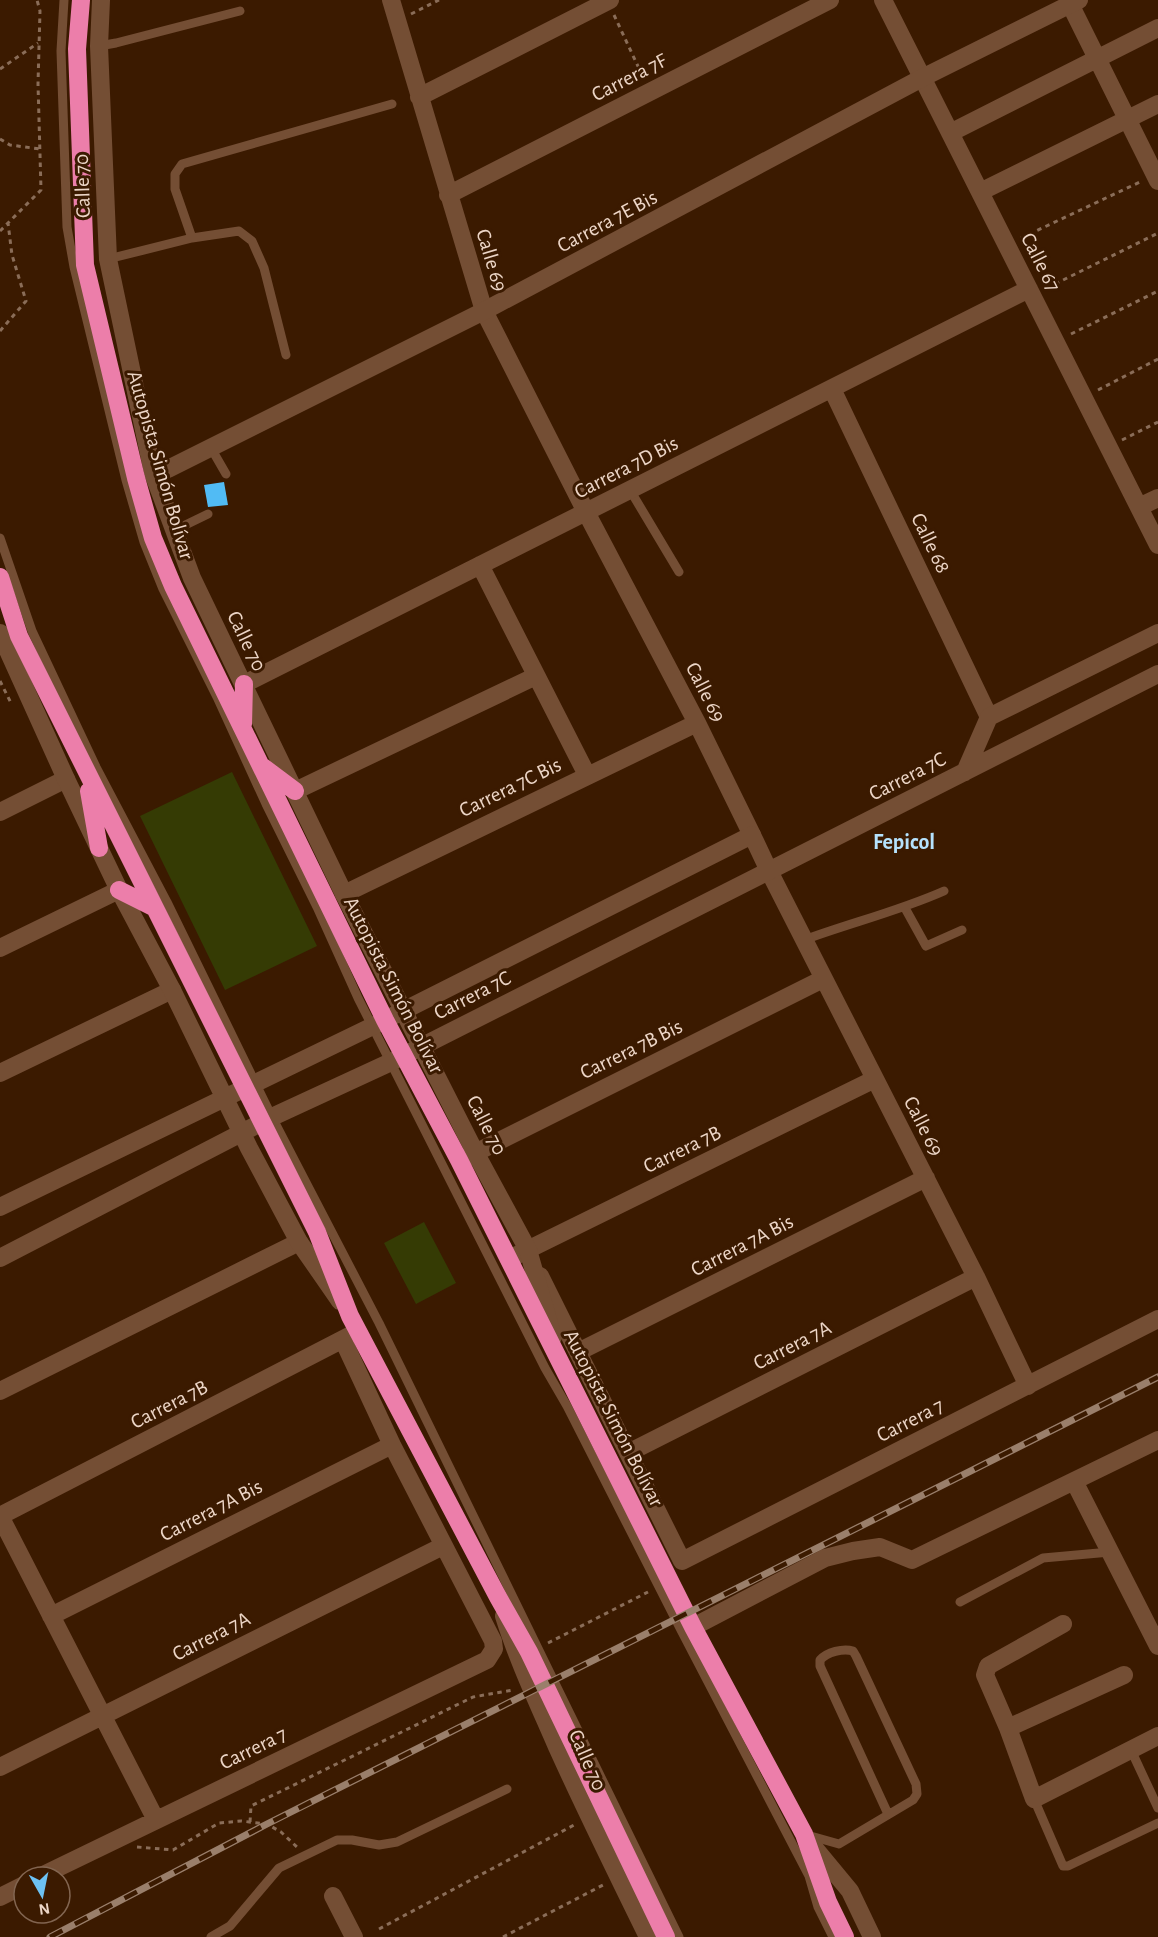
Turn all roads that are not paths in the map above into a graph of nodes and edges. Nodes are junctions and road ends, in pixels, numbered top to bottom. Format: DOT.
graph roads {
  1 [pos="64,0"];
  2 [pos="81,0"];
  3 [pos="101,0"];
  4 [pos="391,0"];
  5 [pos="883,0"];
  6 [pos="608,1"];
  7 [pos="1074,2"];
  8 [pos="818,3"];
  9 [pos="240,11"];
  10 [pos="1158,28"];
  11 [pos="99,46"];
  12 [pos="1098,59"];
  13 [pos="922,78"];
  14 [pos="419,97"];
  15 [pos="392,104"];
  16 [pos="1158,104"];
  17 [pos="1127,119"];
  18 [pos="950,133"];
  19 [pos="1157,178"];
  20 [pos="980,192"];
  21 [pos="448,195"];
  22 [pos="192,238"];
  23 [pos="108,259"];
  24 [pos="1030,292"];
  25 [pos="484,312"];
  26 [pos="286,355"];
  27 [pos="832,389"];
  28 [pos="211,448"];
  29 [pos="153,473"];
  30 [pos="226,474"];
  31 [pos="630,490"];
  32 [pos="1158,498"];
  33 [pos="1139,507"];
  34 [pos="586,512"];
  35 [pos="208,514"];
  36 [pos="173,531"];
  37 [pos="0,538"];
  38 [pos="1158,545"];
  39 [pos="480,565"];
  40 [pos="679,572"];
  41 [pos="0,577"];
  42 [pos="1158,633"];
  43 [pos="1,640"];
  44 [pos="1158,674"];
  45 [pos="536,676"];
  46 [pos="244,684"];
  47 [pos="990,717"];
  48 [pos="697,723"];
  49 [pos="243,729"];
  50 [pos="260,765"];
  51 [pos="86,772"];
  52 [pos="965,772"];
  53 [pos="587,775"];
  54 [pos="66,779"];
  55 [pos="295,791"];
  56 [pos="0,812"];
  57 [pos="752,835"];
  58 [pos="99,848"];
  59 [pos="769,871"];
  60 [pos="119,890"];
  61 [pos="944,891"];
  62 [pos="344,894"];
  63 [pos="155,908"];
  64 [pos="905,908"];
  65 [pos="962,930"];
  66 [pos="804,940"];
  67 [pos="0,948"];
  68 [pos="823,979"];
  69 [pos="172,990"];
  70 [pos="404,1011"];
  71 [pos="379,1023"];
  72 [pos="422,1046"];
  73 [pos="397,1058"];
  74 [pos="0,1073"];
  75 [pos="875,1078"];
  76 [pos="250,1086"];
  77 [pos="224,1098"];
  78 [pos="267,1120"];
  79 [pos="241,1133"];
  80 [pos="467,1156"];
  81 [pos="926,1178"];
  82 [pos="0,1207"];
  83 [pos="299,1242"];
  84 [pos="528,1250"];
  85 [pos="0,1258"];
  86 [pos="509,1259"];
  87 [pos="976,1277"];
  88 [pos="1158,1319"];
  89 [pos="350,1329"];
  90 [pos="578,1352"];
  91 [pos="560,1360"];
  92 [pos="1028,1386"];
  93 [pos="0,1391"];
  94 [pos="1158,1440"];
  95 [pos="392,1445"];
  96 [pos="628,1453"];
  97 [pos="1074,1481"];
  98 [pos="0,1516"];
  99 [pos="443,1546"];
  100 [pos="1110,1552"];
  101 [pos="682,1562"];
  102 [pos="498,1597"];
  103 [pos="960,1602"];
  104 [pos="51,1616"];
  105 [pos="1063,1624"];
  106 [pos="693,1627"];
  107 [pos="1158,1646"];
  108 [pos="1124,1675"];
  109 [pos="103,1716"];
  110 [pos="1008,1728"];
  111 [pos="1158,1736"];
  112 [pos="1131,1750"];
  113 [pos="0,1767"];
  114 [pos="507,1789"];
  115 [pos="1034,1799"];
  116 [pos="1158,1808"];
  117 [pos="888,1814"];
  118 [pos="156,1820"];
  119 [pos="1158,1823"];
  120 [pos="804,1834"];
  121 [pos="64,1865"];
  122 [pos="333,1896"];
  123 [pos="210,1937"];
  124 [pos="354,1937"];
  125 [pos="648,1937"];
  126 [pos="666,1937"];
  127 [pos="679,1937"];
  128 [pos="833,1937"];
  129 [pos="845,1937"];
  130 [pos="872,1937"];
  1 -- 71 [label="lane"];
  2 -- 49 [label="highway, Autopista Simón Bolívar"];
  3 -- 11 [label="street, Calle 70"];
  4 -- 14 [label="street, Calle 69"];
  5 -- 13 [label="street, Calle 67"];
  6 -- 14 [label="street"];
  7 -- 12 [label="street"];
  7 -- 13 [label="street, Carrera 7E Bis"];
  8 -- 21 [label="street, Carrera 7F"];
  9 -- 11 [label="lane"];
  10 -- 12 [label="street"];
  11 -- 23 [label="street, Calle 70"];
  12 -- 17 [label="street"];
  12 -- 18 [label="street"];
  13 -- 18 [label="street, Calle 67"];
  13 -- 25 [label="street, Carrera 7E Bis"];
  14 -- 21 [label="street, Calle 69"];
  15 -- 22 [label="lane"];
  16 -- 17 [label="street"];
  17 -- 19 [label="street"];
  17 -- 20 [label="street"];
  18 -- 20 [label="street, Calle 67"];
  20 -- 24 [label="street, Calle 67"];
  21 -- 25 [label="street, Calle 69"];
  22 -- 23 [label="lane"];
  22 -- 26 [label="lane"];
  23 -- 29 [label="street, Calle 70"];
  24 -- 27 [label="street, Carrera 7D Bis"];
  24 -- 33 [label="street, Calle 67"];
  25 -- 28 [label="street, Carrera 7E Bis"];
  25 -- 34 [label="street, Calle 69"];
  27 -- 31 [label="street, Carrera 7D Bis"];
  27 -- 47 [label="street, Calle 68"];
  28 -- 29 [label="street, Carrera 7E Bis"];
  28 -- 30 [label="lane"];
  29 -- 36 [label="street, Calle 70"];
  31 -- 34 [label="street, Carrera 7D Bis"];
  31 -- 40 [label="lane"];
  32 -- 33 [label="street"];
  33 -- 38 [label="street, Calle 67"];
  34 -- 39 [label="street, Carrera 7D Bis"];
  34 -- 48 [label="street, Calle 69"];
  35 -- 36 [label="lane"];
  36 -- 46 [label="street, Calle 70"];
  37 -- 76 [label="lane"];
  39 -- 45 [label="street"];
  39 -- 46 [label="street, Carrera 7D Bis"];
  41 -- 51 [label="highway"];
  42 -- 47 [label="street"];
  43 -- 54 [label="street"];
  44 -- 52 [label="street, Carrera 7C"];
  45 -- 53 [label="street"];
  45 -- 55 [label="street"];
  46 -- 49 [label="highway"];
  46 -- 55 [label="street, Calle 70"];
  47 -- 52 [label="street, Carrera 7C"];
  48 -- 53 [label="street, Carrera 7C Bis"];
  48 -- 57 [label="street, Calle 69"];
  49 -- 50 [label="highway, Autopista Simón Bolívar"];
  50 -- 55 [label="highway"];
  50 -- 71 [label="highway, Autopista Simón Bolívar"];
  51 -- 58 [label="highway"];
  51 -- 63 [label="highway"];
  52 -- 59 [label="street, Carrera 7C"];
  53 -- 62 [label="street, Carrera 7C Bis"];
  54 -- 56 [label="street"];
  54 -- 58 [label="street"];
  55 -- 62 [label="street, Calle 70"];
  57 -- 59 [label="street, Calle 69"];
  57 -- 70 [label="street, Carrera 7C"];
  58 -- 60 [label="street"];
  59 -- 66 [label="street, Calle 69"];
  59 -- 72 [label="street, Carrera 7C"];
  60 -- 63 [label="highway"];
  60 -- 67 [label="street"];
  60 -- 69 [label="street"];
  61 -- 64 [label="lane"];
  62 -- 70 [label="street, Calle 70"];
  63 -- 76 [label="highway"];
  64 -- 65 [label="lane"];
  64 -- 66 [label="lane"];
  66 -- 68 [label="street, Calle 69"];
  68 -- 75 [label="street, Calle 69"];
  68 -- 80 [label="street, Carrera 7B Bis"];
  69 -- 74 [label="street"];
  69 -- 77 [label="street"];
  70 -- 71 [label="street, Carrera 7C"];
  70 -- 72 [label="street, Calle 70"];
  71 -- 73 [label="highway, Autopista Simón Bolívar"];
  71 -- 76 [label="street, Carrera 7C"];
  72 -- 73 [label="street, Carrera 7C"];
  72 -- 80 [label="street, Calle 70"];
  73 -- 78 [label="street, Carrera 7C"];
  73 -- 80 [label="highway, Autopista Simón Bolívar"];
  73 -- 128 [label="lane"];
  75 -- 81 [label="street, Calle 69"];
  75 -- 84 [label="street, Carrera 7B"];
  76 -- 77 [label="street, Carrera 7C"];
  76 -- 78 [label="highway"];
  77 -- 79 [label="street"];
  77 -- 82 [label="street, Carrera 7C"];
  78 -- 79 [label="street, Carrera 7C"];
  78 -- 89 [label="highway"];
  78 -- 127 [label="lane"];
  79 -- 83 [label="street"];
  79 -- 85 [label="street, Carrera 7C"];
  80 -- 84 [label="street, Calle 70"];
  80 -- 86 [label="highway, Autopista Simón Bolívar"];
  81 -- 87 [label="street, Calle 69"];
  81 -- 90 [label="street, Carrera 7A Bis"];
  83 -- 89 [label="street"];
  83 -- 93 [label="street"];
  84 -- 86 [label="street, Carrera 7B"];
  84 -- 90 [label="street, Calle 70"];
  84 -- 91 [label="street, Calle 70"];
  86 -- 91 [label="highway, Autopista Simón Bolívar"];
  87 -- 92 [label="street, Calle 69"];
  87 -- 96 [label="street, Carrera 7A"];
  88 -- 92 [label="street, Carrera 7"];
  89 -- 95 [label="street"];
  89 -- 98 [label="street, Carrera 7B"];
  89 -- 102 [label="highway"];
  90 -- 96 [label="street, Calle 70"];
  91 -- 106 [label="highway, Autopista Simón Bolívar"];
  92 -- 101 [label="street, Carrera 7"];
  94 -- 97 [label="street"];
  95 -- 99 [label="street"];
  95 -- 104 [label="street, Carrera 7A Bis"];
  96 -- 101 [label="street, Calle 70"];
  97 -- 100 [label="street"];
  97 -- 106 [label="street"];
  98 -- 104 [label="street"];
  99 -- 109 [label="street, Carrera 7A"];
  99 -- 118 [label="street, Carrera 7"];
  100 -- 103 [label="lane"];
  100 -- 107 [label="street"];
  102 -- 125 [label="street, Calle 70"];
  102 -- 126 [label="highway"];
  104 -- 109 [label="street"];
  105 -- 110 [label="street"];
  106 -- 120 [label="highway, Autopista Simón Bolívar"];
  108 -- 110 [label="street"];
  109 -- 113 [label="street, Carrera 7A"];
  109 -- 118 [label="street"];
  110 -- 115 [label="street"];
  111 -- 112 [label="street"];
  112 -- 115 [label="street"];
  112 -- 116 [label="lane"];
  114 -- 123 [label="lane"];
  115 -- 119 [label="lane"];
  117 -- 117 [label="lane"];
  117 -- 120 [label="lane"];
  118 -- 121 [label="street, Carrera 7"];
  120 -- 129 [label="highway, Autopista Simón Bolívar"];
  120 -- 130 [label="street"];
  122 -- 124 [label="street"];
}
